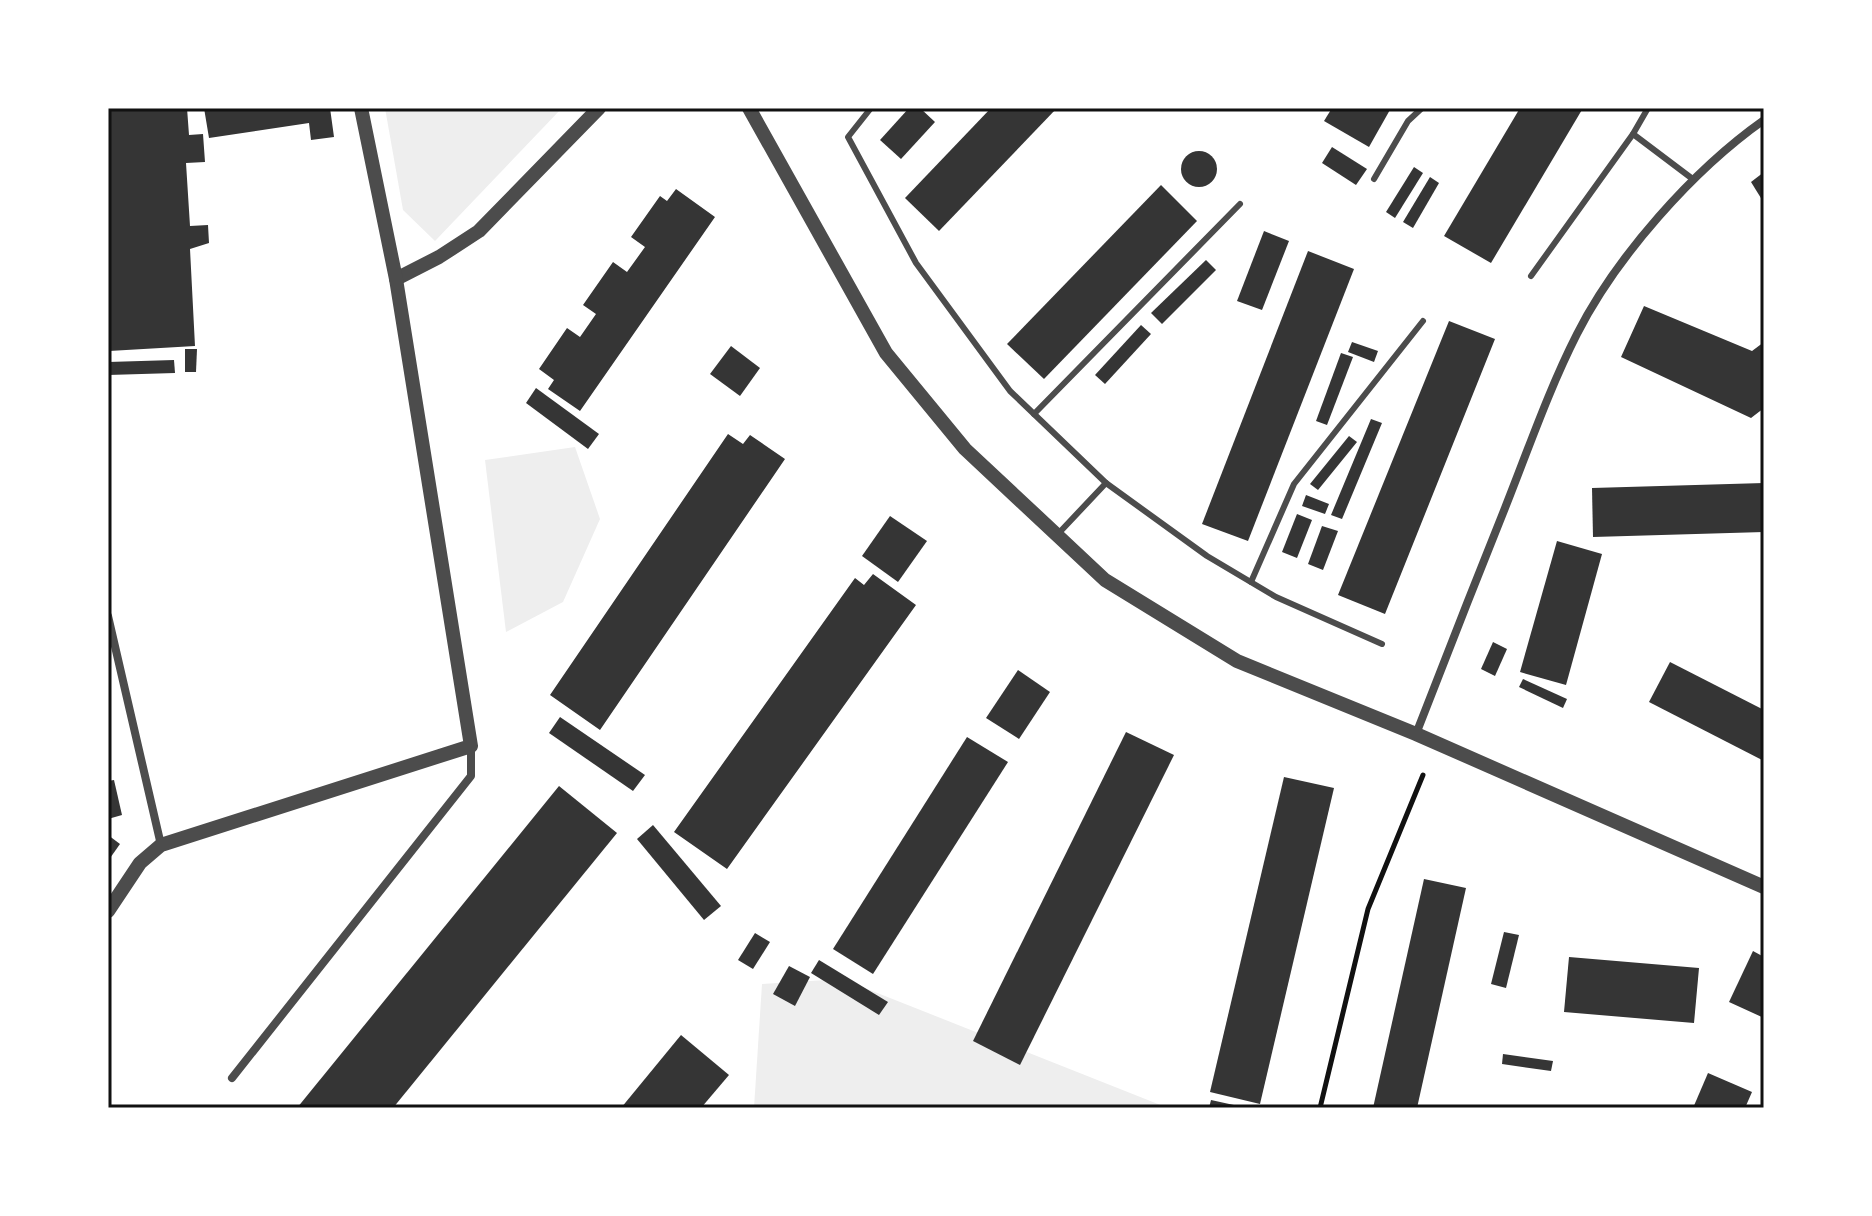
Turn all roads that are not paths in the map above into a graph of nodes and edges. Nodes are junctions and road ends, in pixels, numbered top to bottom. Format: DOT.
graph roads {
  1 [pos="361,108"];
  2 [pos="599,108"];
  3 [pos="749,108"];
  4 [pos="871,108"];
  5 [pos="1422,108"];
  6 [pos="1648,108"];
  7 [pos="1764,120"];
  8 [pos="1633,134"];
  9 [pos="1374,179"];
  10 [pos="1694,180"];
  11 [pos="1240,204"];
  12 [pos="1531,276"];
  13 [pos="396,279"];
  14 [pos="1423,321"];
  15 [pos="1034,414"];
  16 [pos="1106,483"];
  17 [pos="1057,535"];
  18 [pos="1251,582"];
  19 [pos="108,616"];
  20 [pos="110,644"];
  21 [pos="1382,644"];
  22 [pos="1416,734"];
  23 [pos="471,746"];
  24 [pos="161,845"];
  25 [pos="1764,887"];
  26 [pos="108,911"];
  27 [pos="232,1078"];
  1 -- 13 [label="street"];
  2 -- 13 [label="street"];
  3 -- 17 [label="street"];
  4 -- 15 [label="lane"];
  5 -- 9 [label="lane"];
  6 -- 8 [label="lane"];
  7 -- 10 [label="street"];
  8 -- 10 [label="lane"];
  8 -- 12 [label="lane"];
  10 -- 22 [label="street"];
  11 -- 15 [label="lane"];
  13 -- 23 [label="street"];
  14 -- 18 [label="lane"];
  15 -- 16 [label="lane"];
  16 -- 17 [label="lane"];
  16 -- 18 [label="lane"];
  17 -- 22 [label="street"];
  18 -- 21 [label="lane"];
  19 -- 20 [label="street"];
  20 -- 24 [label="street"];
  22 -- 25 [label="street"];
  23 -- 24 [label="street"];
  23 -- 27 [label="street"];
  24 -- 26 [label="street"];
}
